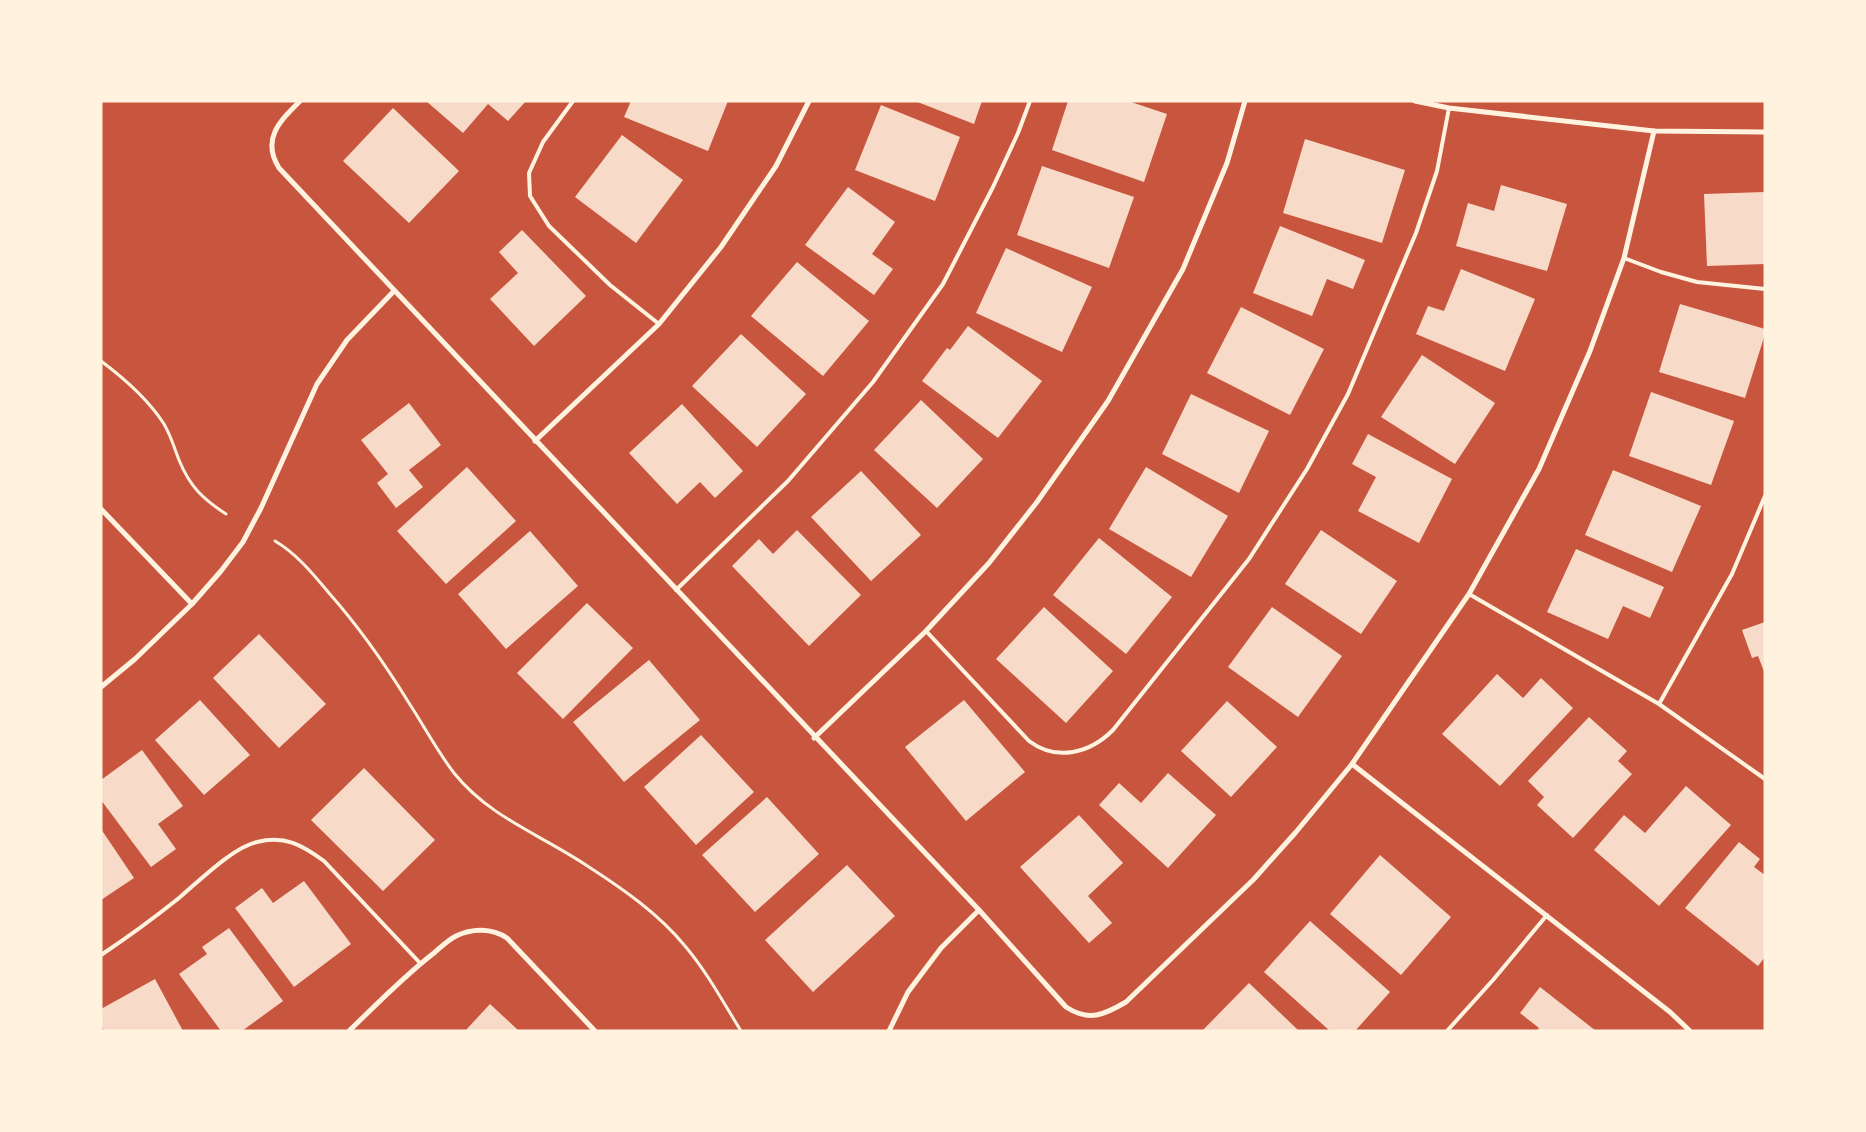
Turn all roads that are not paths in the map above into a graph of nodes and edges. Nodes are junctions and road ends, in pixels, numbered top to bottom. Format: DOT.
graph roads {
  1 [pos="300,101"];
  2 [pos="573,101"];
  3 [pos="809,101"];
  4 [pos="1030,101"];
  5 [pos="1245,101"];
  6 [pos="1415,101"];
  7 [pos="1449,108"];
  8 [pos="1654,131"];
  9 [pos="1765,132"];
  10 [pos="1624,258"];
  11 [pos="1765,289"];
  12 [pos="394,291"];
  13 [pos="659,324"];
  14 [pos="534,441"];
  15 [pos="1765,496"];
  16 [pos="101,509"];
  17 [pos="676,590"];
  18 [pos="1469,594"];
  19 [pos="192,604"];
  20 [pos="926,631"];
  21 [pos="101,687"];
  22 [pos="1659,704"];
  23 [pos="814,738"];
  24 [pos="1352,764"];
  25 [pos="1765,779"];
  26 [pos="979,910"];
  27 [pos="1547,915"];
  28 [pos="101,955"];
  29 [pos="420,963"];
  30 [pos="349,1031"];
  31 [pos="595,1031"];
  32 [pos="889,1031"];
  33 [pos="1447,1031"];
  34 [pos="1690,1031"];
  1 -- 12 [label="street"];
  2 -- 13 [label="lane"];
  3 -- 13 [label="street"];
  4 -- 17 [label="lane"];
  5 -- 20 [label="street"];
  6 -- 7 [label="street"];
  7 -- 8 [label="street"];
  7 -- 20 [label="lane"];
  8 -- 9 [label="street"];
  8 -- 10 [label="street"];
  10 -- 11 [label="lane"];
  10 -- 18 [label="street"];
  12 -- 14 [label="street"];
  12 -- 19 [label="street"];
  13 -- 14 [label="street"];
  14 -- 17 [label="street"];
  15 -- 22 [label="lane"];
  16 -- 19 [label="street"];
  17 -- 23 [label="street"];
  18 -- 22 [label="lane"];
  18 -- 24 [label="street"];
  19 -- 21 [label="street"];
  20 -- 23 [label="street"];
  22 -- 25 [label="lane"];
  23 -- 26 [label="street"];
  24 -- 26 [label="street"];
  24 -- 27 [label="street"];
  26 -- 32 [label="street"];
  27 -- 33 [label="lane"];
  27 -- 34 [label="street"];
  28 -- 29 [label="lane"];
  29 -- 30 [label="street"];
  29 -- 31 [label="street"];
}
